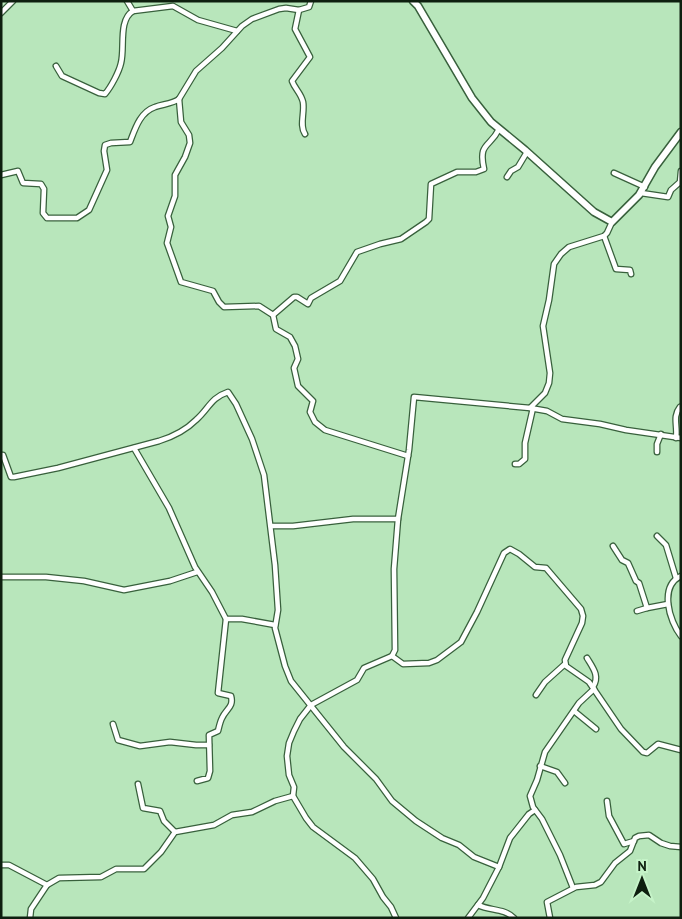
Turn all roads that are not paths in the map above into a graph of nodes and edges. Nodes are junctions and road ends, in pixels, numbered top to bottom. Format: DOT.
graph roads {
  1 [pos="14,1"];
  2 [pos="127,1"];
  3 [pos="311,1"];
  4 [pos="416,2"];
  5 [pos="299,10"];
  6 [pos="133,11"];
  7 [pos="1,14"];
  8 [pos="237,31"];
  9 [pos="56,66"];
  10 [pos="179,99"];
  11 [pos="499,129"];
  12 [pos="681,132"];
  13 [pos="305,134"];
  14 [pos="527,152"];
  15 [pos="681,171"];
  16 [pos="614,173"];
  17 [pos="1,175"];
  18 [pos="507,177"];
  19 [pos="643,190"];
  20 [pos="612,222"];
  21 [pos="604,236"];
  22 [pos="631,274"];
  23 [pos="273,314"];
  24 [pos="680,407"];
  25 [pos="532,408"];
  26 [pos="661,434"];
  27 [pos="679,438"];
  28 [pos="134,448"];
  29 [pos="657,452"];
  30 [pos="1,455"];
  31 [pos="408,456"];
  32 [pos="515,464"];
  33 [pos="398,519"];
  34 [pos="271,526"];
  35 [pos="657,536"];
  36 [pos="613,546"];
  37 [pos="197,572"];
  38 [pos="1,576"];
  39 [pos="679,577"];
  40 [pos="668,604"];
  41 [pos="647,608"];
  42 [pos="637,612"];
  43 [pos="226,619"];
  44 [pos="275,626"];
  45 [pos="681,636"];
  46 [pos="392,656"];
  47 [pos="587,658"];
  48 [pos="565,664"];
  49 [pos="593,688"];
  50 [pos="536,695"];
  51 [pos="311,705"];
  52 [pos="574,711"];
  53 [pos="113,724"];
  54 [pos="596,729"];
  55 [pos="209,744"];
  56 [pos="681,744"];
  57 [pos="678,749"];
  58 [pos="540,766"];
  59 [pos="197,781"];
  60 [pos="565,783"];
  61 [pos="138,784"];
  62 [pos="293,796"];
  63 [pos="607,801"];
  64 [pos="535,810"];
  65 [pos="175,832"];
  66 [pos="634,842"];
  67 [pos="681,847"];
  68 [pos="1,865"];
  69 [pos="499,866"];
  70 [pos="47,884"];
  71 [pos="573,888"];
  72 [pos="478,905"];
  73 [pos="30,918"];
  74 [pos="396,918"];
  75 [pos="468,918"];
  76 [pos="514,918"];
  77 [pos="550,918"];
  1 -- 7 [label="street"];
  2 -- 6 [label="street"];
  3 -- 5 [label="street"];
  4 -- 11 [label="street"];
  5 -- 8 [label="street"];
  5 -- 13 [label="street"];
  6 -- 8 [label="street"];
  6 -- 9 [label="street"];
  8 -- 10 [label="street"];
  10 -- 17 [label="street"];
  10 -- 23 [label="street"];
  11 -- 14 [label="street"];
  11 -- 23 [label="street"];
  12 -- 19 [label="street"];
  14 -- 18 [label="street"];
  14 -- 20 [label="street"];
  15 -- 19 [label="street"];
  16 -- 19 [label="street"];
  19 -- 20 [label="street"];
  20 -- 21 [label="street"];
  21 -- 22 [label="street"];
  21 -- 25 [label="street"];
  23 -- 31 [label="street"];
  24 -- 27 [label="street"];
  25 -- 26 [label="street"];
  25 -- 31 [label="street"];
  25 -- 32 [label="street"];
  26 -- 27 [label="street"];
  26 -- 29 [label="street"];
  28 -- 30 [label="street"];
  28 -- 34 [label="street"];
  28 -- 37 [label="street"];
  31 -- 33 [label="street"];
  33 -- 34 [label="street"];
  33 -- 46 [label="street"];
  34 -- 44 [label="street"];
  35 -- 39 [label="street"];
  36 -- 41 [label="street"];
  37 -- 38 [label="street"];
  37 -- 43 [label="street"];
  39 -- 40 [label="street"];
  40 -- 41 [label="street"];
  40 -- 45 [label="street"];
  41 -- 42 [label="street"];
  43 -- 44 [label="street"];
  43 -- 55 [label="street"];
  44 -- 51 [label="street"];
  46 -- 48 [label="street"];
  46 -- 51 [label="street"];
  47 -- 49 [label="street"];
  48 -- 49 [label="street"];
  48 -- 50 [label="street"];
  49 -- 52 [label="street"];
  49 -- 57 [label="street"];
  51 -- 62 [label="street"];
  51 -- 69 [label="street"];
  52 -- 54 [label="street"];
  52 -- 58 [label="street"];
  53 -- 55 [label="street"];
  55 -- 59 [label="street"];
  56 -- 57 [label="street"];
  58 -- 60 [label="street"];
  58 -- 64 [label="street"];
  61 -- 65 [label="street"];
  62 -- 65 [label="street"];
  62 -- 74 [label="street"];
  63 -- 66 [label="street"];
  64 -- 69 [label="street"];
  64 -- 71 [label="street"];
  65 -- 70 [label="street"];
  66 -- 67 [label="street"];
  66 -- 71 [label="street"];
  68 -- 70 [label="street"];
  69 -- 72 [label="street"];
  70 -- 73 [label="street"];
  71 -- 77 [label="street"];
  72 -- 75 [label="street"];
  72 -- 76 [label="street"];
}
